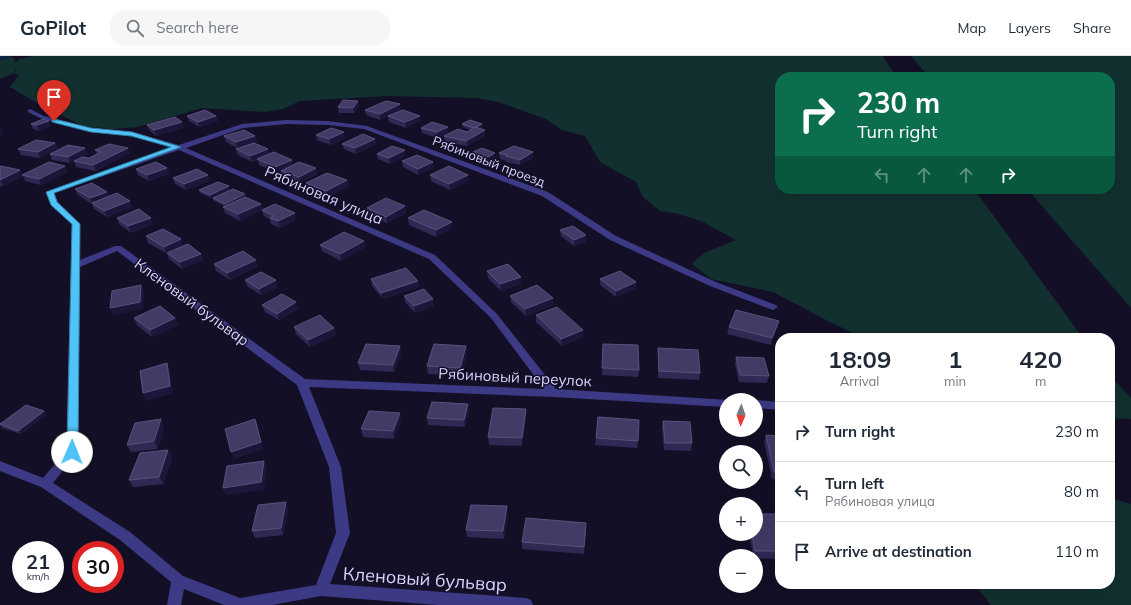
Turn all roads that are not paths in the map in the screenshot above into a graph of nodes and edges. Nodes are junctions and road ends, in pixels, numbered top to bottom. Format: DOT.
graph roads {
  1 [pos="30,111"];
  2 [pos="178,147"];
  3 [pos="76,265"];
  4 [pos="773,308"];
  5 [pos="302,383"];
  6 [pos="553,393"];
  7 [pos="719,403"];
  8 [pos="763,405"];
  9 [pos="775,406"];
  10 [pos="0,466"];
  11 [pos="45,484"];
  12 [pos="178,580"];
  13 [pos="321,590"];
  14 [pos="174,605"];
  15 [pos="241,605"];
  16 [pos="526,605"];
  1 -- 2 [label="street, Рябиновая улица"];
  2 -- 3 [label="street, Рябиновый проезд"];
  2 -- 4 [label="street, Рябиновый проезд"];
  2 -- 6 [label="street, Рябиновая улица"];
  3 -- 5 [label="street, Кленовый бульвар"];
  3 -- 11 [label="street"];
  5 -- 6 [label="street, Рябиновый переулок"];
  5 -- 13 [label="street"];
  6 -- 7 [label="street, Рябиновый переулок"];
  8 -- 9 [label="street"];
  10 -- 11 [label="street"];
  11 -- 12 [label="street"];
  12 -- 14 [label="street"];
  12 -- 15 [label="street"];
  13 -- 15 [label="street, Кленовый бульвар"];
  13 -- 16 [label="street, Кленовый бульвар"];
}
